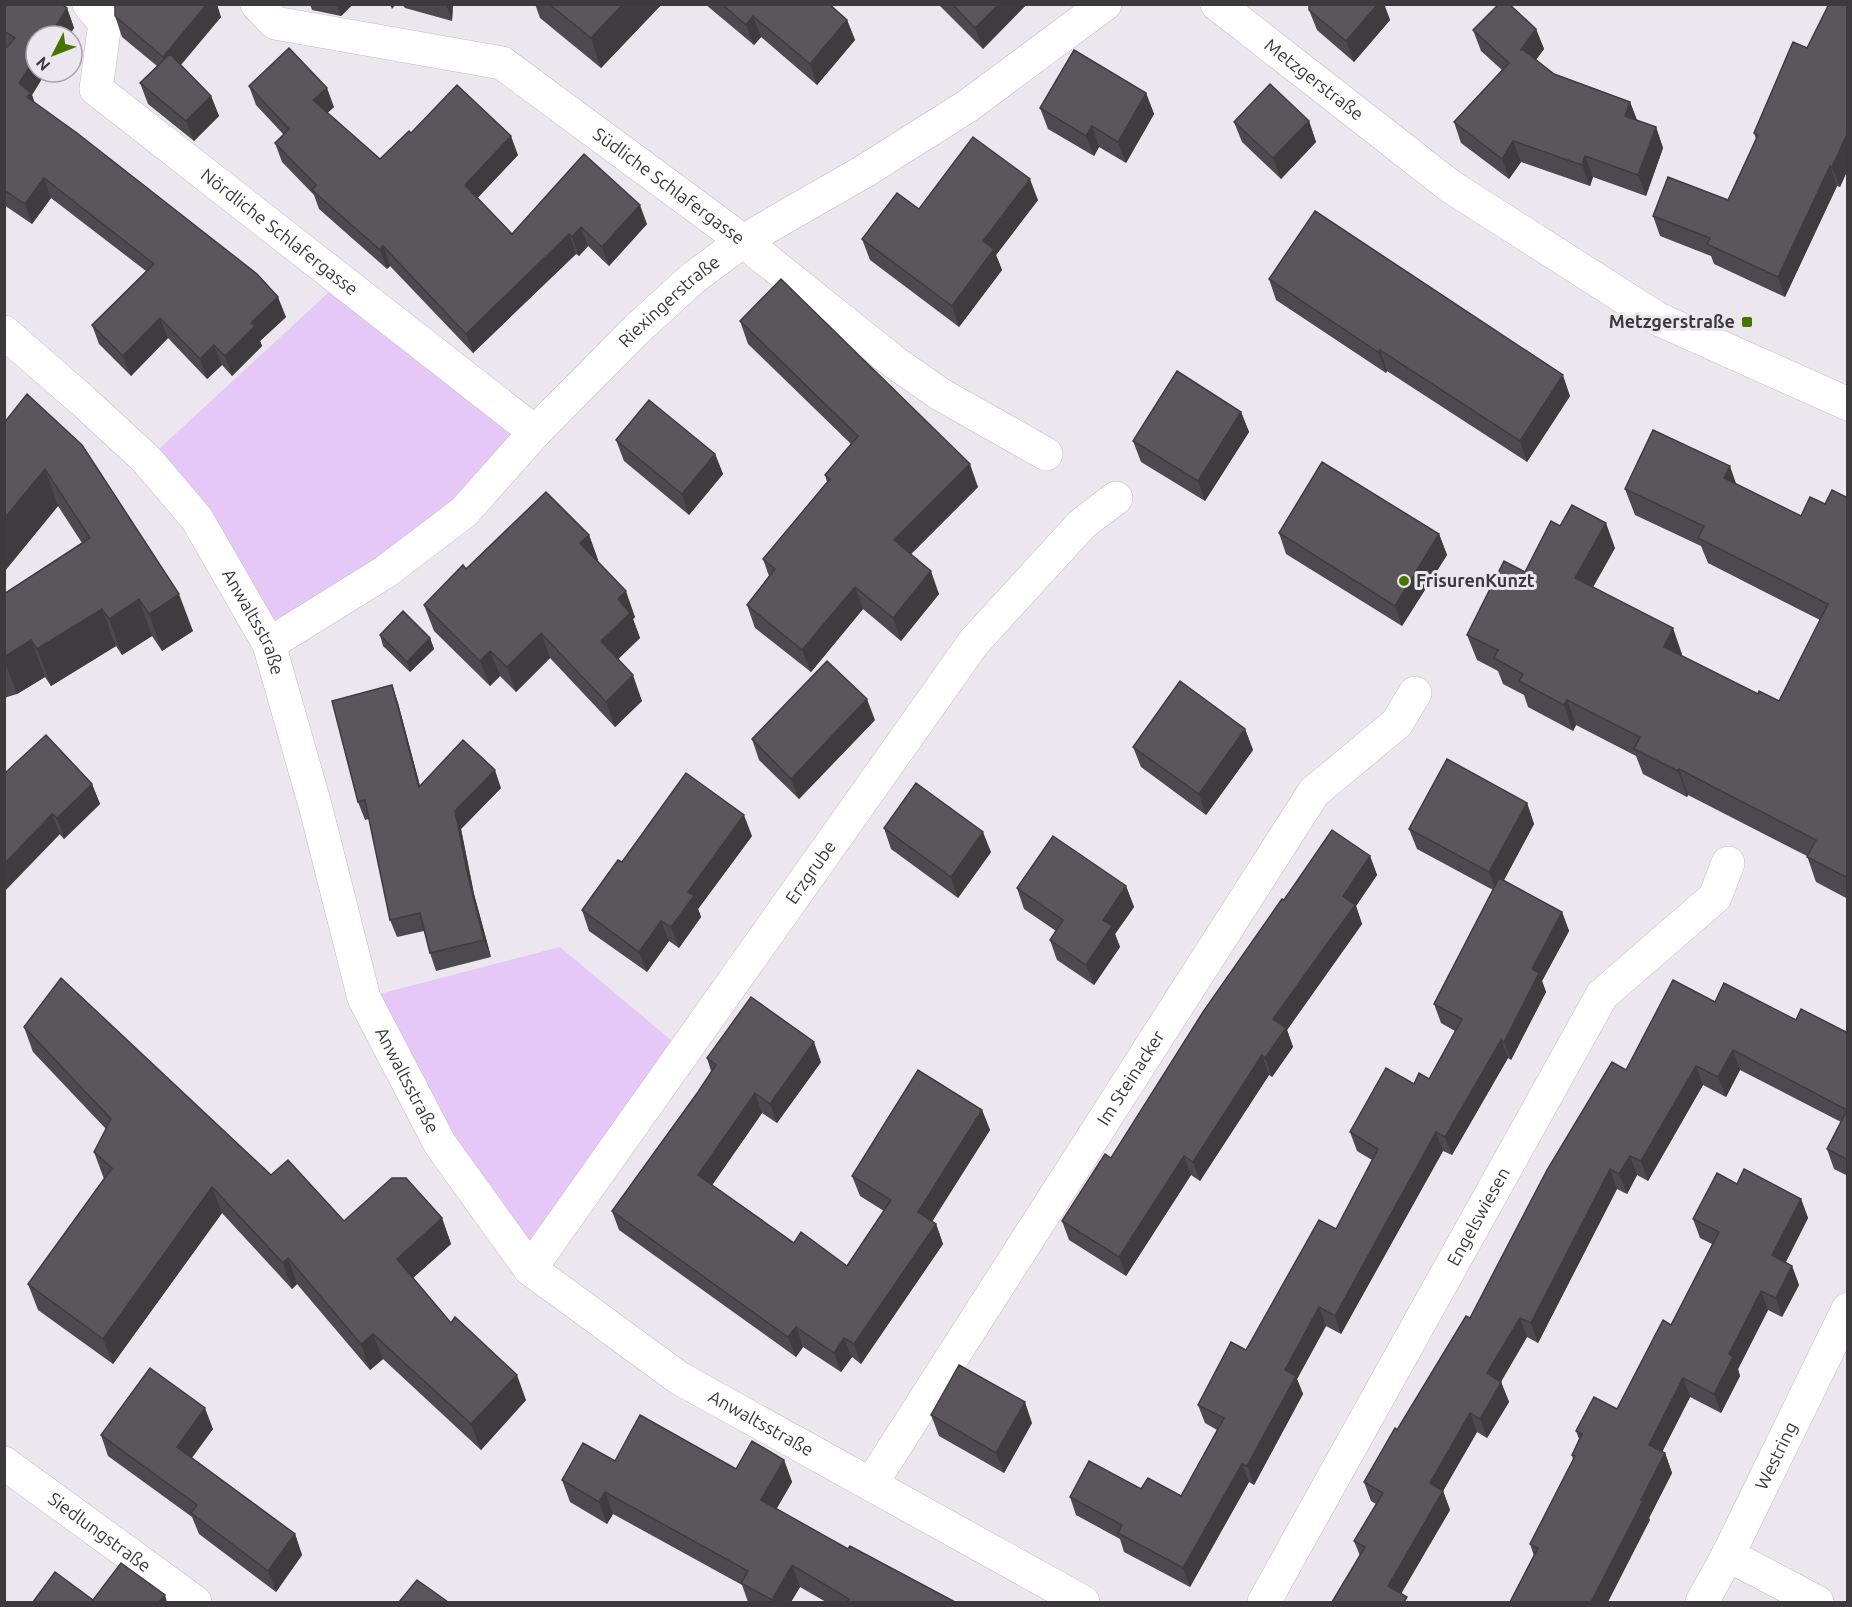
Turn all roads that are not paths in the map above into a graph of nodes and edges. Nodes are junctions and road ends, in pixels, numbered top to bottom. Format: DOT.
graph roads {
  1 [pos="88,4"];
  2 [pos="257,4"];
  3 [pos="1105,4"];
  4 [pos="1216,4"];
  5 [pos="743,241"];
  6 [pos="4,332"];
  7 [pos="1844,394"];
  8 [pos="535,432"];
  9 [pos="1046,454"];
  10 [pos="1116,498"];
  11 [pos="269,644"];
  12 [pos="1415,693"];
  13 [pos="1728,863"];
  14 [pos="530,1269"];
  15 [pos="1848,1309"];
  16 [pos="4,1463"];
  17 [pos="871,1484"];
  18 [pos="1728,1556"];
  19 [pos="195,1602"];
  20 [pos="1083,1602"];
  21 [pos="1264,1602"];
  22 [pos="1702,1602"];
  23 [pos="1817,1602"];
  1 -- 8 [label="street, Nördliche Schlafergasse"];
  2 -- 5 [label="street, Südliche Schlafergasse"];
  3 -- 5 [label="street, Riexingerstraße"];
  4 -- 7 [label="street, Metzgerstraße"];
  5 -- 8 [label="street, Riexingerstraße"];
  5 -- 9 [label="street, Südliche Schlafergasse"];
  6 -- 11 [label="street, Anwaltsstraße"];
  8 -- 11 [label="street, Riexingerstraße"];
  10 -- 14 [label="street, Erzgrube"];
  11 -- 14 [label="street, Anwaltsstraße"];
  12 -- 17 [label="street, Im Steinacker"];
  13 -- 21 [label="street, Engelswiesen"];
  14 -- 17 [label="street, Anwaltsstraße"];
  15 -- 18 [label="street, Westring"];
  16 -- 19 [label="street, Siedlungstraße"];
  17 -- 20 [label="street, Anwaltsstraße"];
  18 -- 22 [label="street, Westring"];
  18 -- 23 [label="street"];
}
